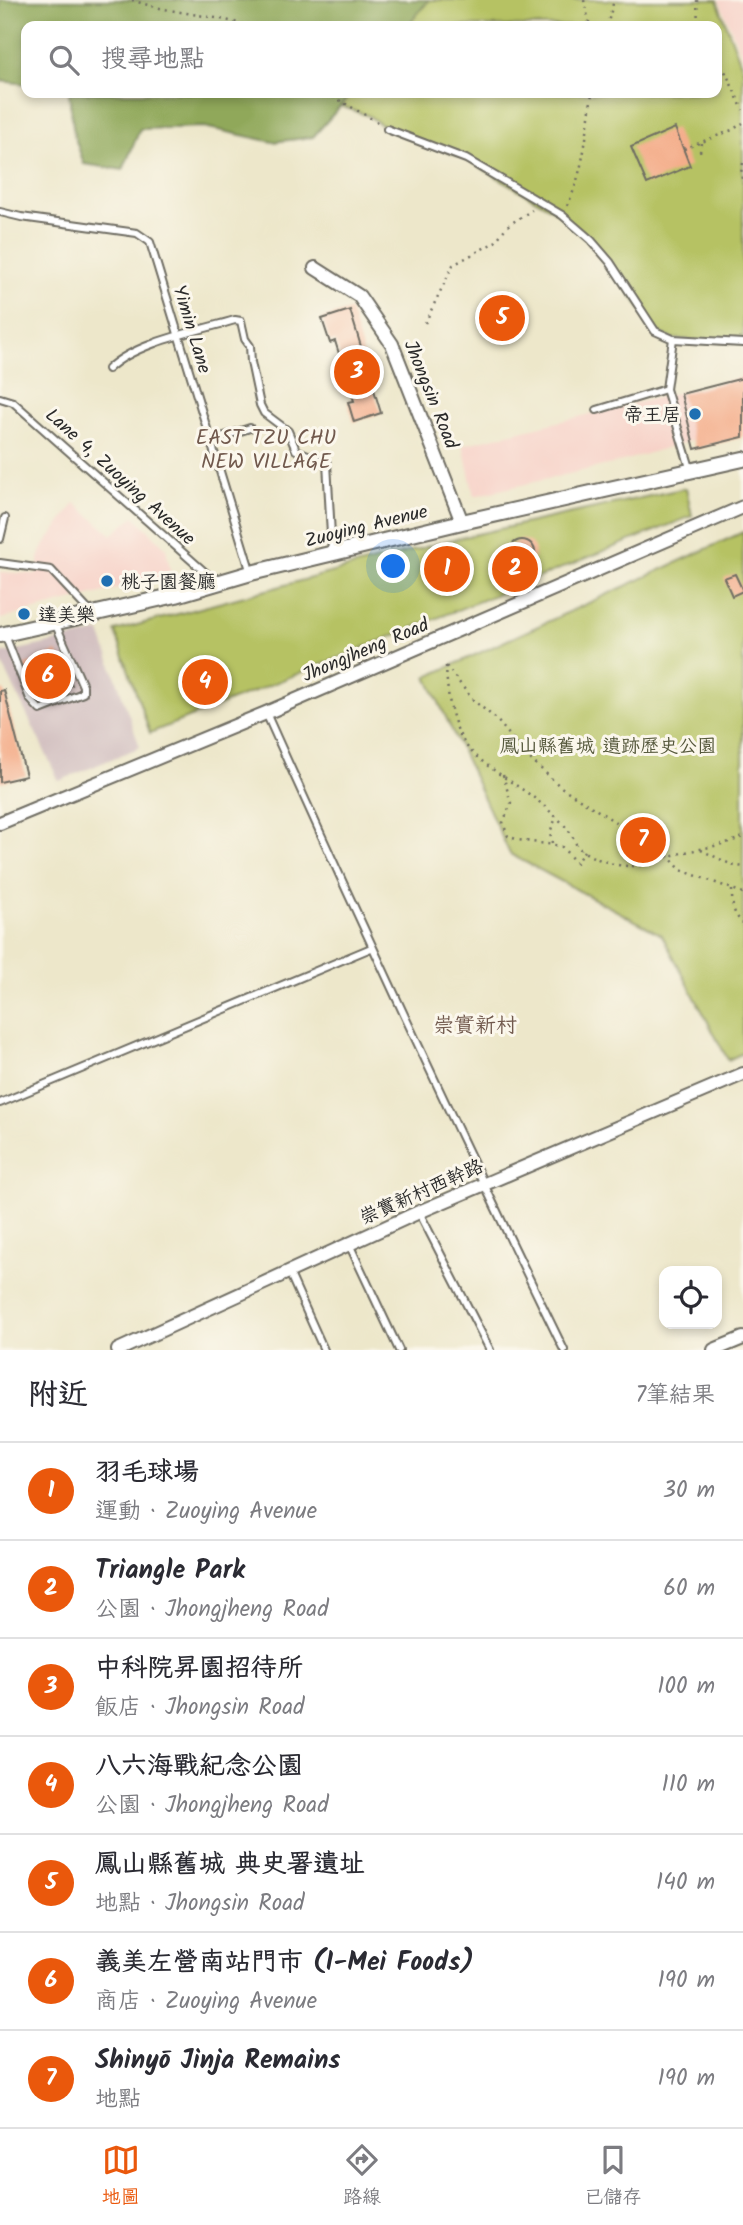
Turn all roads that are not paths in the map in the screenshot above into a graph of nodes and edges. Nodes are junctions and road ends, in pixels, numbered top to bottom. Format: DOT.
graph roads {
  1 [pos="387,129"];
  2 [pos="0,212"];
  3 [pos="315,268"];
  4 [pos="179,337"];
  5 [pos="673,339"];
  6 [pos="743,343"];
  7 [pos="108,369"];
  8 [pos="666,389"];
  9 [pos="0,397"];
  10 [pos="597,410"];
  11 [pos="250,428"];
  12 [pos="212,440"];
  13 [pos="743,459"];
  14 [pos="691,472"];
  15 [pos="743,507"];
  16 [pos="5,517"];
  17 [pos="462,522"];
  18 [pos="0,539"];
  19 [pos="332,553"];
  20 [pos="0,563"];
  21 [pos="251,573"];
  22 [pos="217,584"];
  23 [pos="92,614"];
  24 [pos="55,622"];
  25 [pos="2,634"];
  26 [pos="266,713"];
  27 [pos="0,823"];
  28 [pos="371,948"];
  29 [pos="743,1074"];
  30 [pos="0,1103"];
  31 [pos="482,1184"];
  32 [pos="419,1212"];
  33 [pos="349,1244"];
  34 [pos="289,1272"];
  35 [pos="743,1338"];
  36 [pos="118,1350"];
  37 [pos="324,1350"];
  38 [pos="399,1350"];
  39 [pos="490,1350"];
  40 [pos="564,1350"];
  41 [pos="714,1350"];
  1 -- 5 [label="lane"];
  2 -- 4 [label="lane, Yimin Lane"];
  3 -- 17 [label="street, Jhongsin Road"];
  4 -- 7 [label="lane"];
  4 -- 12 [label="lane, Yimin Lane"];
  4 -- 19 [label="lane"];
  5 -- 6 [label="lane"];
  5 -- 8 [label="lane"];
  8 -- 10 [label="lane"];
  8 -- 14 [label="lane"];
  9 -- 22 [label="lane, Lane 4, Zuoying Avenue"];
  11 -- 12 [label="lane"];
  12 -- 21 [label="lane, Yimin Lane"];
  13 -- 14 [label="street, Zuoying Avenue"];
  14 -- 17 [label="street, Zuoying Avenue"];
  15 -- 26 [label="street, Jhongjheng Road"];
  16 -- 18 [label="lane"];
  17 -- 19 [label="street, Zuoying Avenue"];
  19 -- 21 [label="street, Zuoying Avenue"];
  20 -- 23 [label="lane"];
  21 -- 22 [label="street, Zuoying Avenue"];
  22 -- 23 [label="street, Zuoying Avenue"];
  23 -- 24 [label="street, Zuoying Avenue"];
  24 -- 25 [label="street, Zuoying Avenue"];
  24 -- 25 [label="lane"];
  26 -- 27 [label="street, Jhongjheng Road"];
  26 -- 28 [label="lane"];
  28 -- 30 [label="lane"];
  28 -- 31 [label="lane"];
  29 -- 31 [label="street, 崇實新村西幹路"];
  31 -- 32 [label="street, 崇實新村西幹路"];
  31 -- 40 [label="lane"];
  32 -- 33 [label="street, 崇實新村西幹路"];
  32 -- 39 [label="lane"];
  33 -- 34 [label="street, 崇實新村西幹路"];
  33 -- 38 [label="lane"];
  34 -- 36 [label="street, 崇實新村西幹路"];
  34 -- 37 [label="lane"];
  35 -- 41 [label="street"];
}
